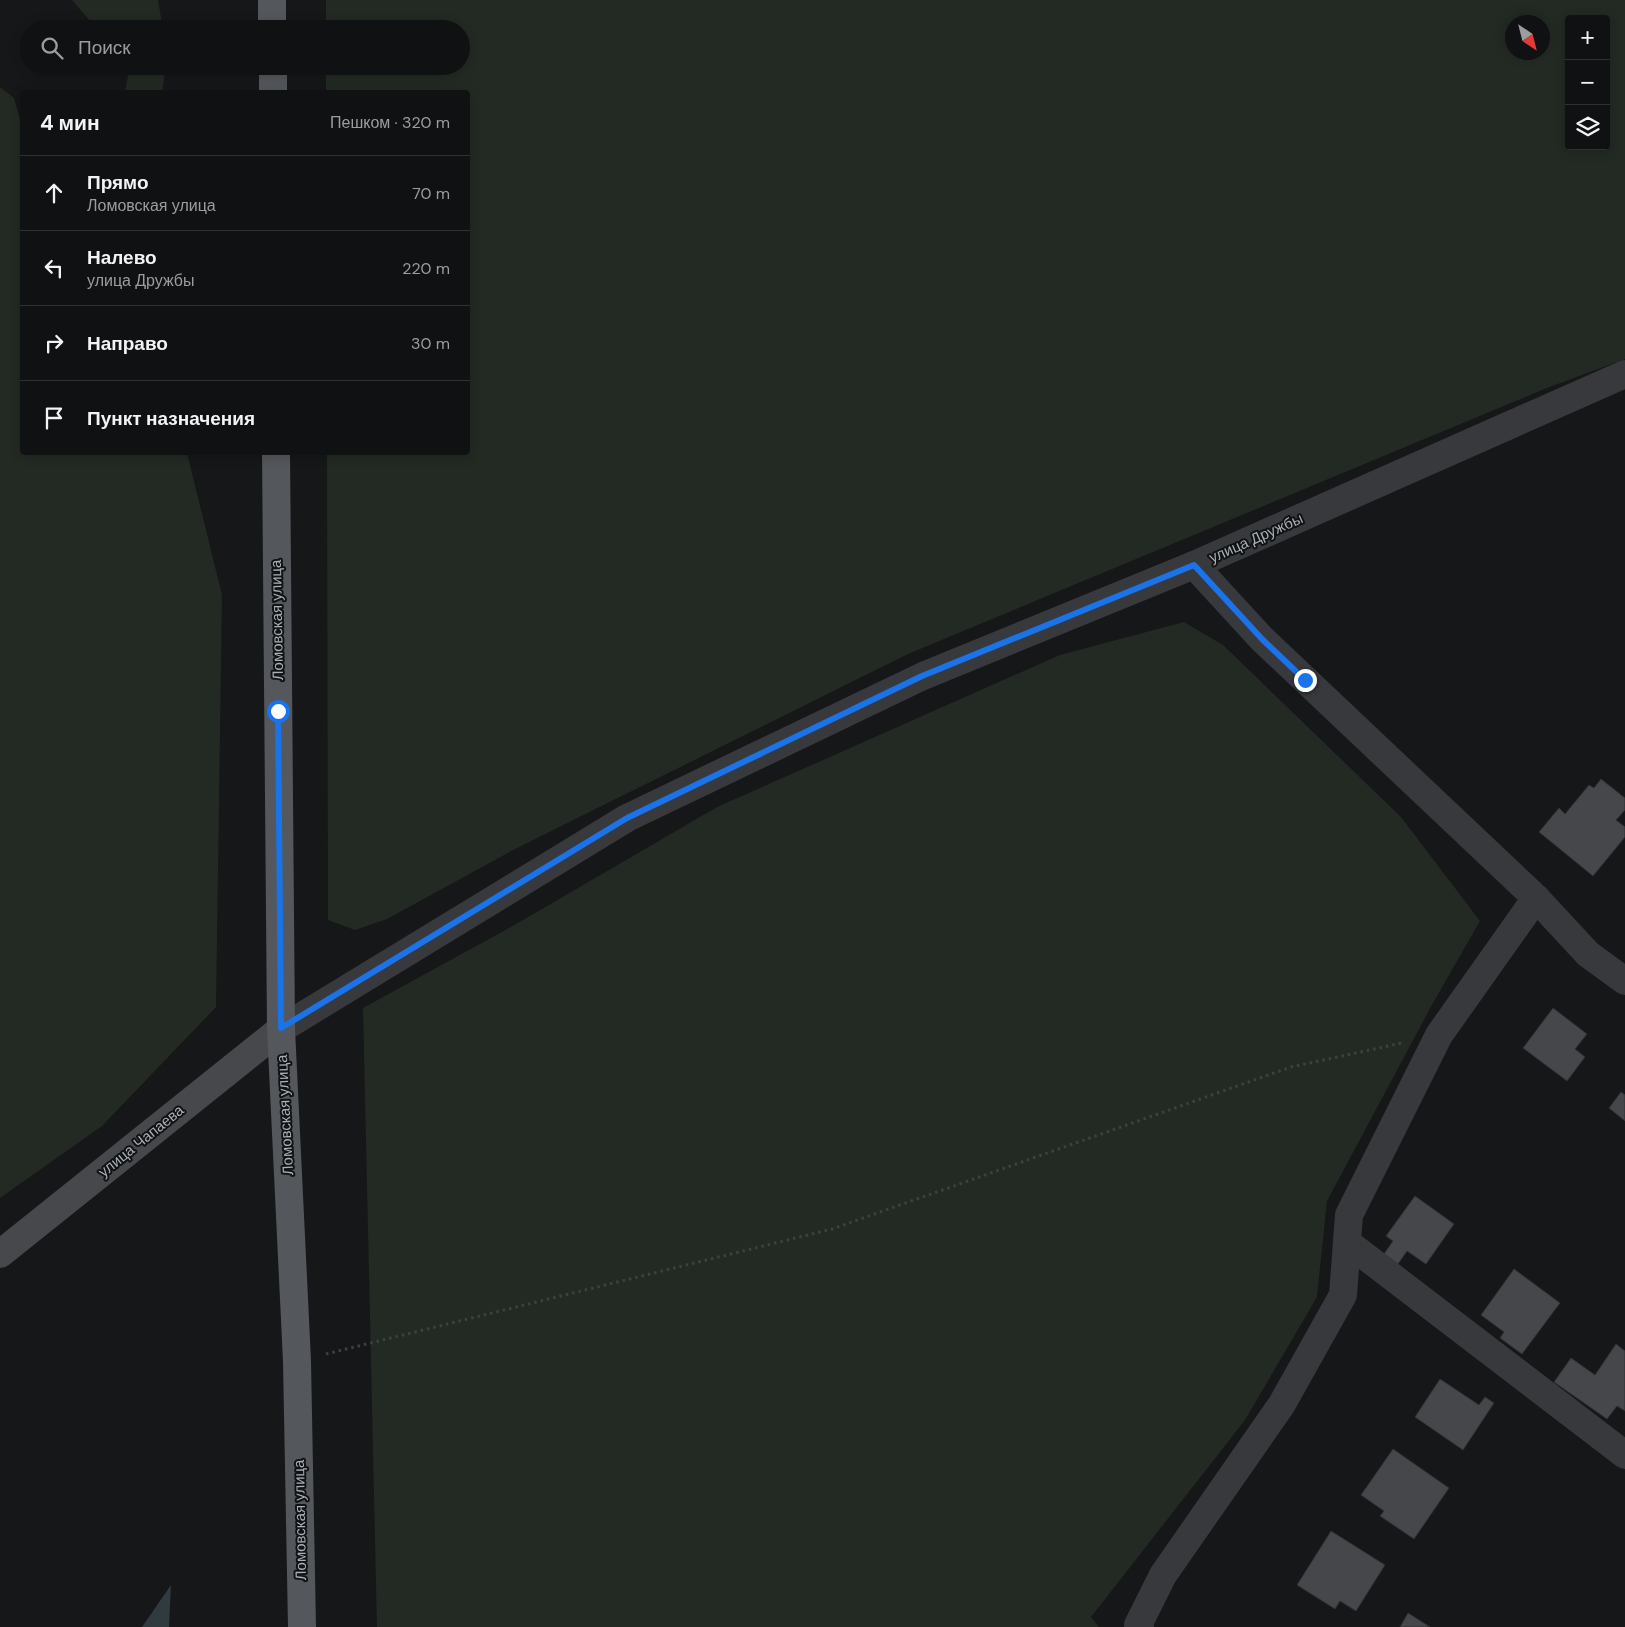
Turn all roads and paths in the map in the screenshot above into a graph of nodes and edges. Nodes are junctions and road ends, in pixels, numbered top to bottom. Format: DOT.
graph roads {
  1 [pos="272,0"];
  2 [pos="272,20"];
  3 [pos="272,75"];
  4 [pos="273,90"];
  5 [pos="1625,374"];
  6 [pos="276,455"];
  7 [pos="1194,565"];
  8 [pos="1536,898"];
  9 [pos="1625,981"];
  10 [pos="281,1028"];
  11 [pos="1440,1035"];
  12 [pos="1348,1243"];
  13 [pos="0,1254"];
  14 [pos="298,1362"];
  15 [pos="1625,1455"];
  16 [pos="302,1627"];
  17 [pos="1140,1627"];
  1 -- 2 [label="main road"];
  3 -- 4 [label="main road"];
  5 -- 7 [label="street, улица Дружбы"];
  6 -- 10 [label="main road, Ломовская улица"];
  7 -- 8 [label="street"];
  7 -- 10 [label="street, улица Дружбы"];
  8 -- 9 [label="street"];
  8 -- 11 [label="street"];
  10 -- 13 [label="street, улица Чапаева"];
  10 -- 14 [label="main road, Ломовская улица"];
  11 -- 12 [label="street"];
  11 -- 14 [label="path"];
  12 -- 15 [label="street"];
  12 -- 17 [label="street"];
  14 -- 16 [label="main road, Ломовская улица"];
}
